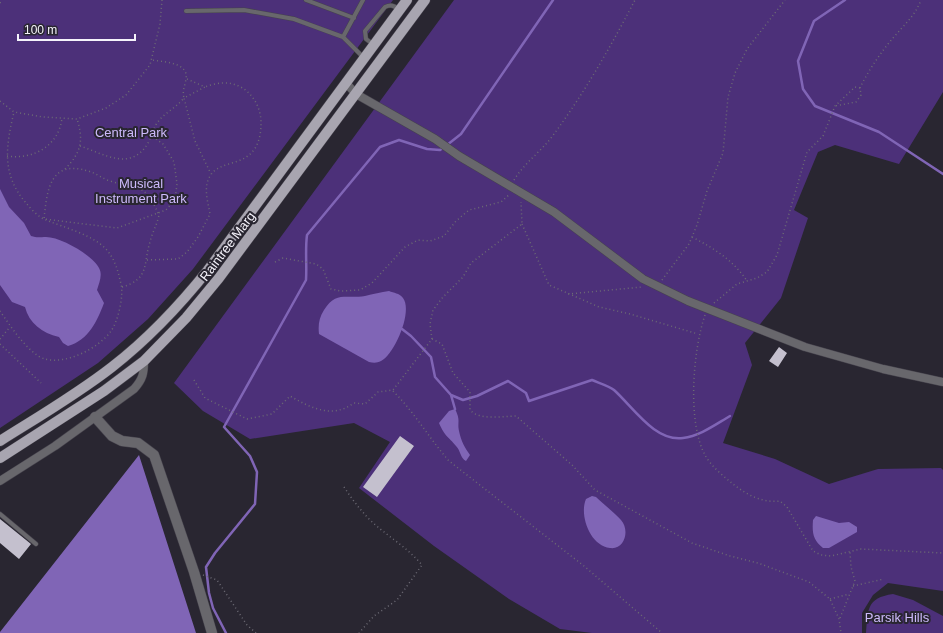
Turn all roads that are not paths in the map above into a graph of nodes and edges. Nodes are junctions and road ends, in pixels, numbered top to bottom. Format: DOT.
graph roads {
  1 [pos="306,0"];
  2 [pos="363,0"];
  3 [pos="407,0"];
  4 [pos="425,0"];
  5 [pos="400,10"];
  6 [pos="186,11"];
  7 [pos="354,18"];
  8 [pos="343,37"];
  9 [pos="374,45"];
  10 [pos="364,58"];
  11 [pos="346,83"];
  12 [pos="356,94"];
  13 [pos="144,361"];
  14 [pos="943,382"];
  15 [pos="95,417"];
  16 [pos="0,441"];
  17 [pos="0,458"];
  18 [pos="0,481"];
  19 [pos="0,514"];
  20 [pos="36,544"];
  21 [pos="212,633"];
  1 -- 7 [label="lane"];
  2 -- 7 [label="lane"];
  3 -- 5 [label="main road, Raintree Marg"];
  4 -- 12 [label="main road, Raintree Marg"];
  5 -- 9 [label="main road, Raintree Marg"];
  5 -- 9 [label="lane"];
  6 -- 8 [label="lane"];
  7 -- 8 [label="lane"];
  8 -- 10 [label="lane"];
  9 -- 10 [label="main road, Raintree Marg"];
  10 -- 11 [label="main road, Raintree Marg"];
  11 -- 12 [label="street"];
  11 -- 16 [label="main road, Raintree Marg"];
  12 -- 13 [label="main road, Raintree Marg"];
  12 -- 14 [label="street"];
  13 -- 15 [label="street"];
  13 -- 17 [label="main road, Raintree Marg"];
  15 -- 18 [label="street"];
  15 -- 21 [label="street"];
  19 -- 20 [label="lane"];
}
